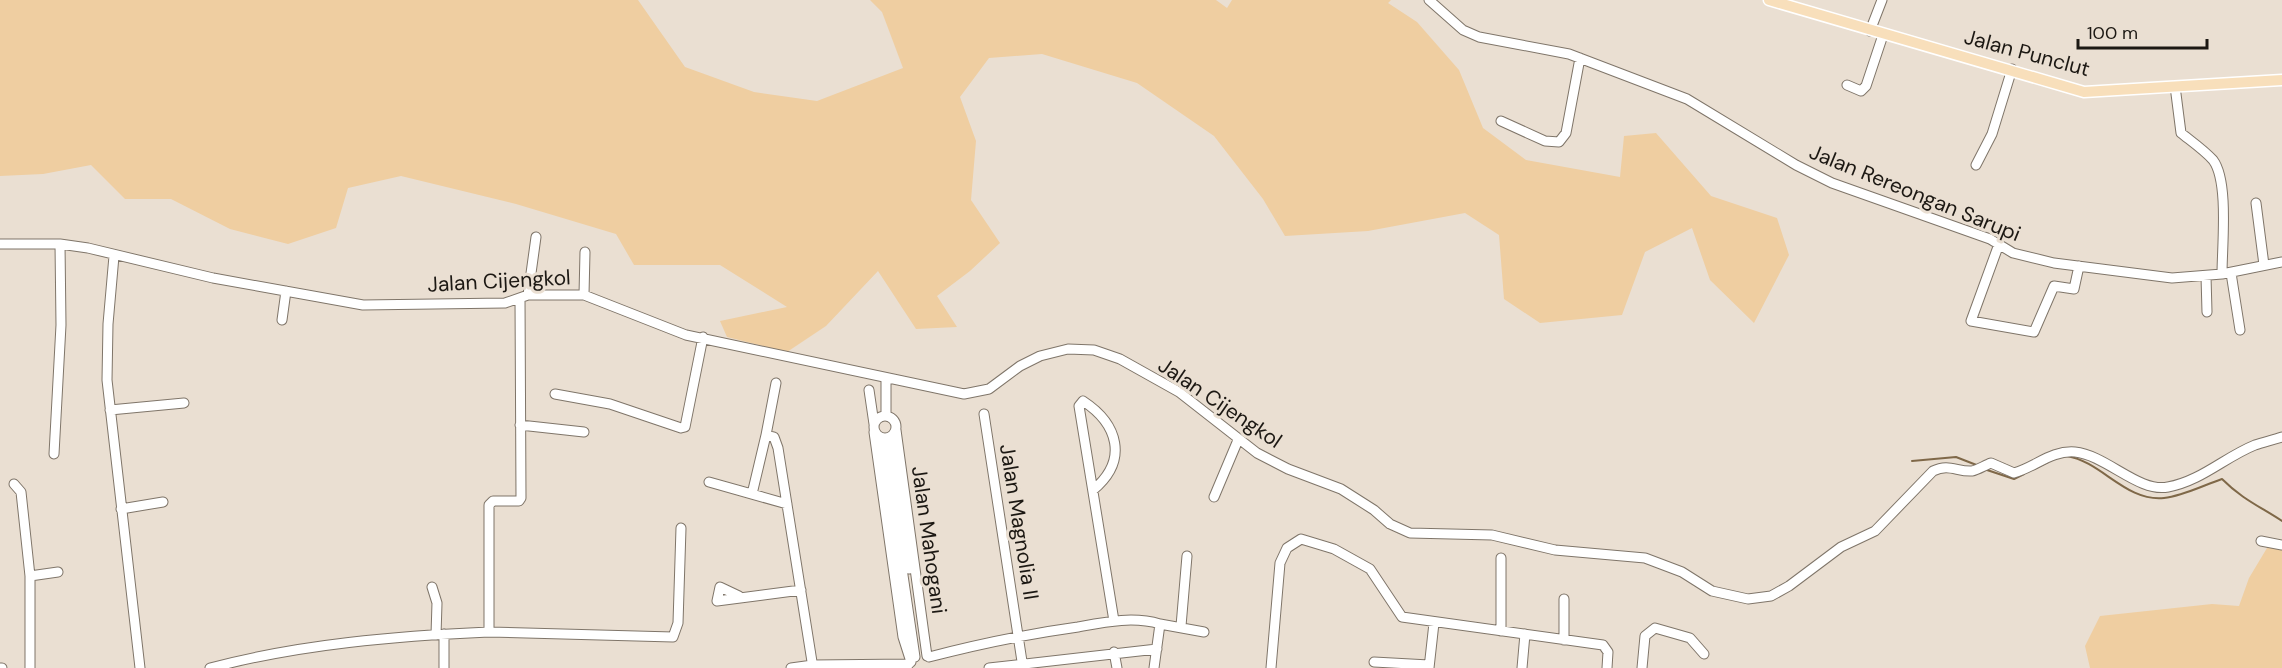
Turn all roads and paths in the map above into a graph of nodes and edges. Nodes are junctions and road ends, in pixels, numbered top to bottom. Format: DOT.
graph roads {
  1 [pos="1429,0"];
  2 [pos="1769,0"];
  3 [pos="1882,0"];
  4 [pos="1870,31"];
  5 [pos="1883,35"];
  6 [pos="1580,58"];
  7 [pos="2012,69"];
  8 [pos="2282,80"];
  9 [pos="1847,85"];
  10 [pos="2175,86"];
  11 [pos="1501,121"];
  12 [pos="1976,165"];
  13 [pos="2256,203"];
  14 [pos="536,237"];
  15 [pos="0,244"];
  16 [pos="60,244"];
  17 [pos="1998,244"];
  18 [pos="585,252"];
  19 [pos="114,256"];
  20 [pos="2282,262"];
  21 [pos="2264,265"];
  22 [pos="2079,266"];
  23 [pos="2226,274"];
  24 [pos="2206,276"];
  25 [pos="286,291"];
  26 [pos="584,295"];
  27 [pos="524,296"];
  28 [pos="2207,312"];
  29 [pos="282,321"];
  30 [pos="2240,330"];
  31 [pos="703,337"];
  32 [pos="886,378"];
  33 [pos="776,383"];
  34 [pos="870,390"];
  35 [pos="555,394"];
  36 [pos="184,403"];
  37 [pos="110,410"];
  38 [pos="984,414"];
  39 [pos="886,416"];
  40 [pos="520,425"];
  41 [pos="874,428"];
  42 [pos="584,432"];
  43 [pos="766,435"];
  44 [pos="890,436"];
  45 [pos="2282,437"];
  46 [pos="1238,440"];
  47 [pos="54,454"];
  48 [pos="709,482"];
  49 [pos="14,484"];
  50 [pos="1093,490"];
  51 [pos="752,494"];
  52 [pos="1214,497"];
  53 [pos="163,502"];
  54 [pos="787,504"];
  55 [pos="121,509"];
  56 [pos="681,528"];
  57 [pos="2261,541"];
  58 [pos="2282,545"];
  59 [pos="1187,556"];
  60 [pos="1501,558"];
  61 [pos="58,572"];
  62 [pos="30,576"];
  63 [pos="432,587"];
  64 [pos="801,590"];
  65 [pos="739,596"];
  66 [pos="1564,599"];
  67 [pos="1114,621"];
  68 [pos="1434,623"];
  69 [pos="1160,624"];
  70 [pos="1181,626"];
  71 [pos="489,632"];
  72 [pos="1204,632"];
  73 [pos="1501,632"];
  74 [pos="440,634"];
  75 [pos="1526,634"];
  76 [pos="1019,635"];
  77 [pos="1564,640"];
  78 [pos="1157,649"];
  79 [pos="1114,652"];
  80 [pos="1704,654"];
  81 [pos="917,660"];
  82 [pos="1374,662"];
  83 [pos="1022,665"];
  84 [pos="813,666"];
  85 [pos="936,666"];
  86 [pos="1271,666"];
  87 [pos="1429,666"];
  88 [pos="30,668"];
  89 [pos="140,668"];
  90 [pos="213,668"];
  91 [pos="444,668"];
  92 [pos="791,668"];
  93 [pos="988,668"];
  94 [pos="1117,668"];
  95 [pos="1154,668"];
  96 [pos="1522,668"];
  97 [pos="1607,668"];
  98 [pos="1642,668"];
  1 -- 6 [label="street, Jalan Rereongan Sarupi"];
  2 -- 4 [label="main road, Jalan Punclut"];
  3 -- 4 [label="street"];
  4 -- 5 [label="main road, Jalan Punclut"];
  5 -- 7 [label="main road, Jalan Punclut"];
  5 -- 9 [label="street"];
  6 -- 11 [label="street"];
  6 -- 17 [label="street, Jalan Rereongan Sarupi"];
  7 -- 10 [label="main road, Jalan Punclut"];
  7 -- 12 [label="street"];
  8 -- 10 [label="main road, Jalan Punclut"];
  10 -- 23 [label="street"];
  13 -- 21 [label="street"];
  14 -- 27 [label="street"];
  15 -- 16 [label="street, Jalan Cijengkol"];
  16 -- 19 [label="street, Jalan Cijengkol"];
  16 -- 47 [label="street"];
  17 -- 22 [label="street, Jalan Rereongan Sarupi"];
  17 -- 22 [label="street"];
  18 -- 26 [label="street"];
  19 -- 25 [label="street, Jalan Cijengkol"];
  19 -- 37 [label="street"];
  20 -- 21 [label="street, Jalan Rereongan Sarupi"];
  21 -- 23 [label="street, Jalan Rereongan Sarupi"];
  22 -- 24 [label="street, Jalan Rereongan Sarupi"];
  23 -- 24 [label="street, Jalan Rereongan Sarupi"];
  23 -- 30 [label="street"];
  24 -- 28 [label="street"];
  25 -- 27 [label="street, Jalan Cijengkol"];
  25 -- 29 [label="street"];
  26 -- 27 [label="street, Jalan Cijengkol"];
  26 -- 31 [label="street, Jalan Cijengkol"];
  27 -- 40 [label="street"];
  31 -- 32 [label="street, Jalan Cijengkol"];
  31 -- 35 [label="street"];
  32 -- 39 [label="street"];
  32 -- 46 [label="street, Jalan Cijengkol"];
  33 -- 43 [label="street"];
  34 -- 41 [label="street"];
  36 -- 37 [label="street"];
  37 -- 55 [label="street"];
  38 -- 76 [label="street, Jalan Magnolia II"];
  39 -- 41 [label="street"];
  39 -- 44 [label="street"];
  40 -- 42 [label="street"];
  40 -- 71 [label="street"];
  41 -- 44 [label="street"];
  41 -- 81 [label="street"];
  43 -- 51 [label="street"];
  43 -- 54 [label="street"];
  44 -- 81 [label="street"];
  44 -- 81 [label="street, Jalan Mahogani"];
  45 -- 46 [label="street, Jalan Cijengkol"];
  46 -- 52 [label="street"];
  48 -- 51 [label="street"];
  49 -- 62 [label="street"];
  50 -- 50 [label="street"];
  50 -- 67 [label="street"];
  51 -- 54 [label="street"];
  53 -- 55 [label="street"];
  54 -- 64 [label="street"];
  55 -- 89 [label="street"];
  56 -- 71 [label="street"];
  57 -- 58 [label="street"];
  59 -- 70 [label="street"];
  60 -- 73 [label="street"];
  61 -- 62 [label="street"];
  62 -- 88 [label="street"];
  63 -- 74 [label="street"];
  64 -- 65 [label="street"];
  64 -- 84 [label="street"];
  66 -- 77 [label="street"];
  67 -- 69 [label="street"];
  67 -- 76 [label="street"];
  68 -- 73 [label="street"];
  68 -- 86 [label="street"];
  68 -- 87 [label="street"];
  69 -- 70 [label="street"];
  69 -- 78 [label="street"];
  70 -- 72 [label="street"];
  71 -- 74 [label="street"];
  73 -- 75 [label="street"];
  74 -- 90 [label="street"];
  74 -- 91 [label="street"];
  75 -- 77 [label="street"];
  75 -- 96 [label="street"];
  76 -- 81 [label="street"];
  76 -- 83 [label="street, Jalan Magnolia II"];
  77 -- 97 [label="street"];
  78 -- 79 [label="street"];
  78 -- 95 [label="street"];
  79 -- 83 [label="street"];
  79 -- 94 [label="street"];
  80 -- 98 [label="street"];
  81 -- 84 [label="street"];
  81 -- 85 [label="street"];
  82 -- 87 [label="street"];
  83 -- 93 [label="street"];
  84 -- 92 [label="street"];
}
